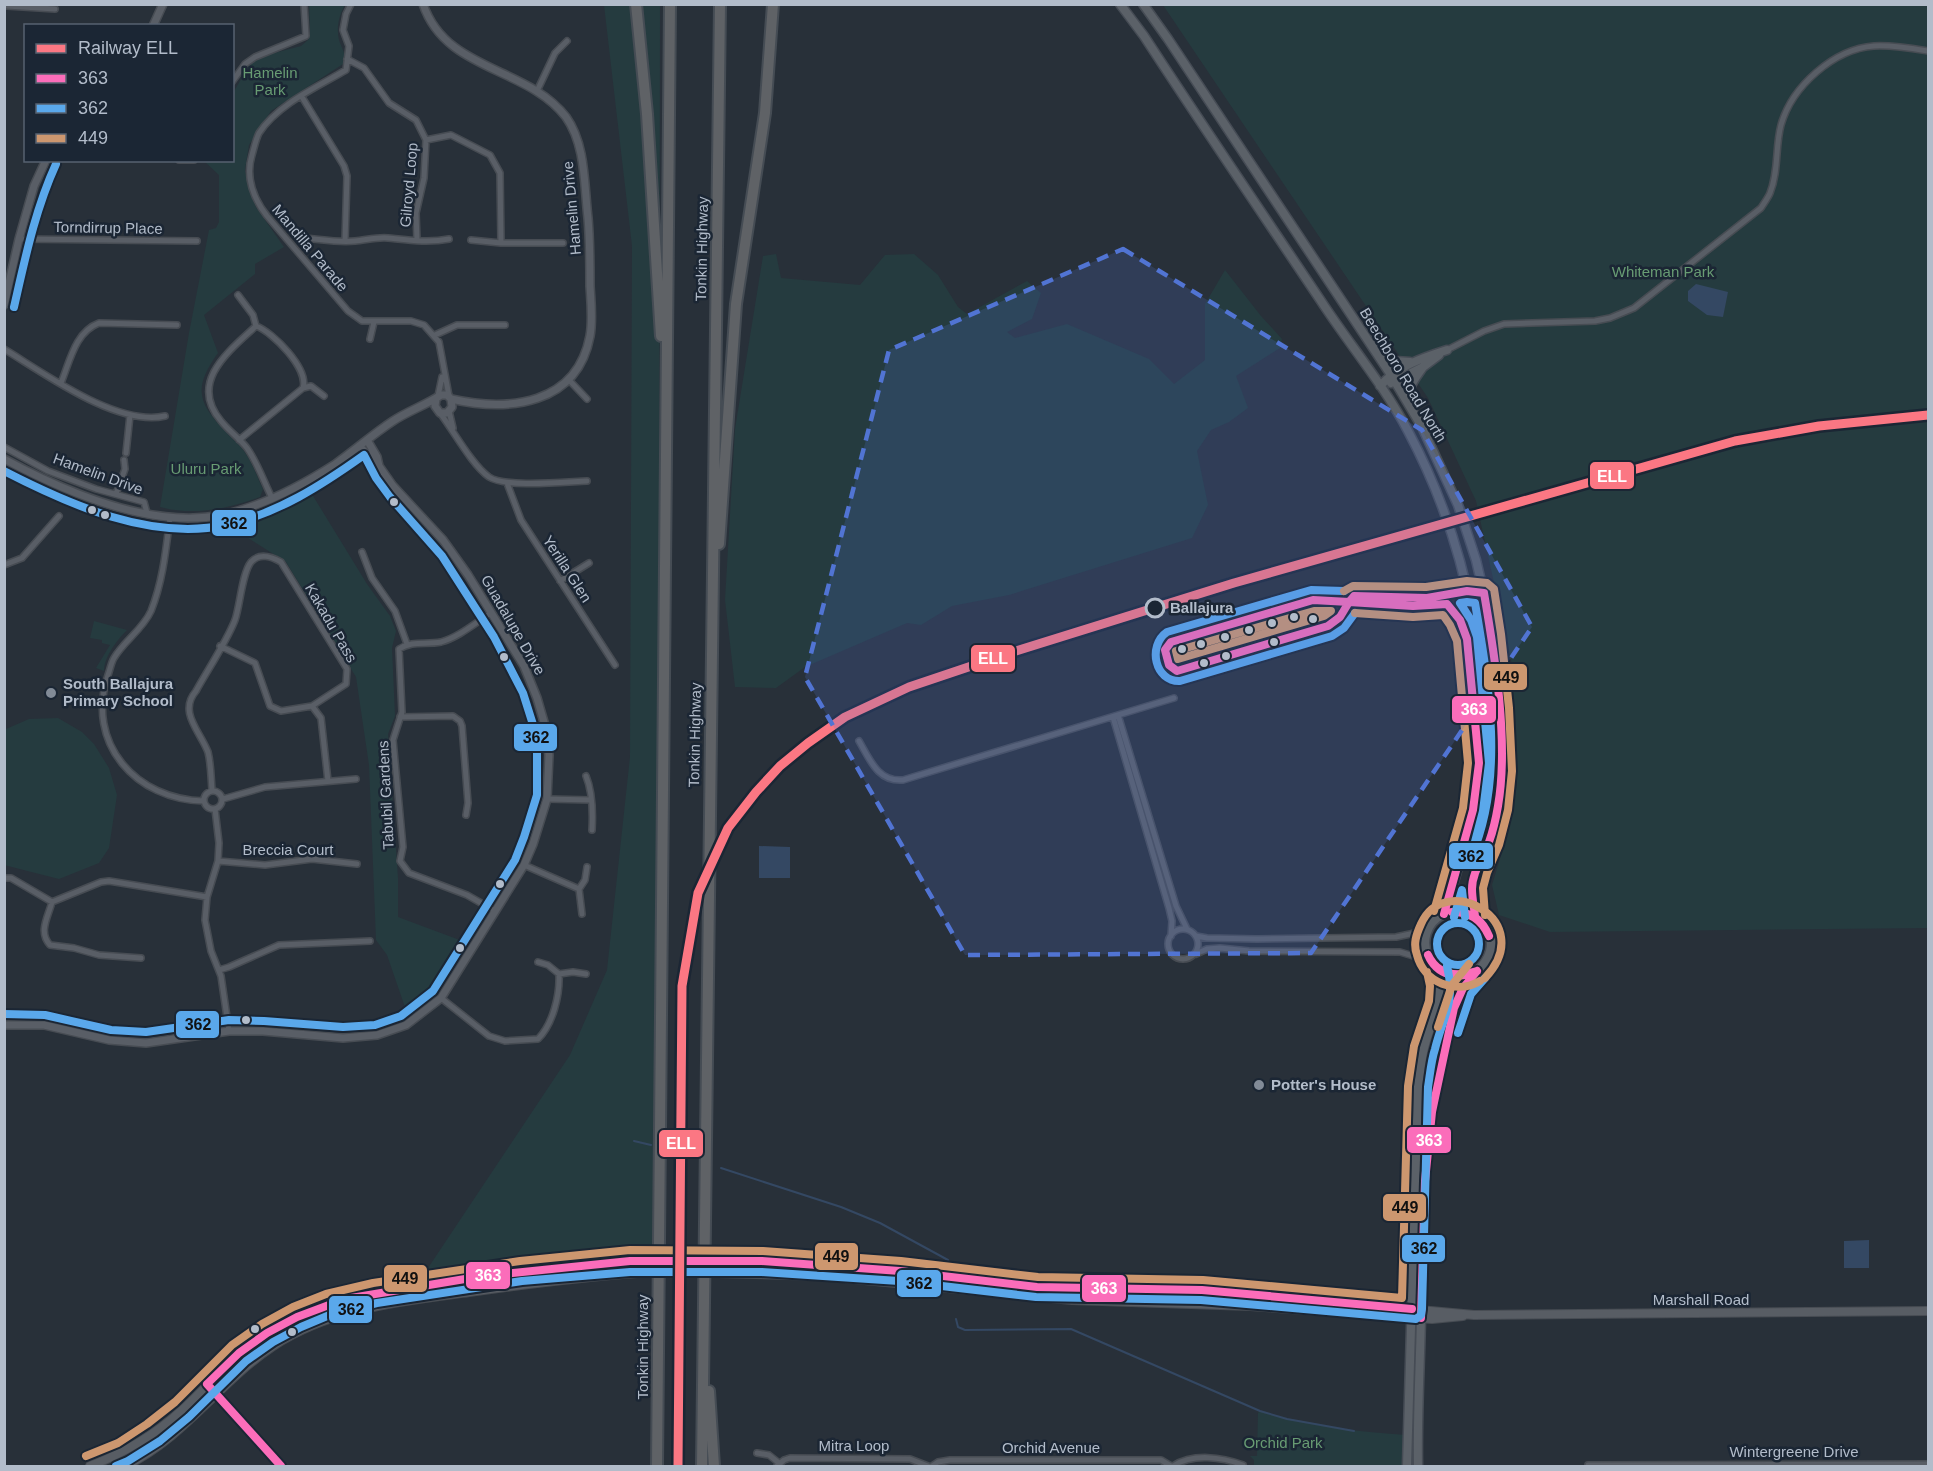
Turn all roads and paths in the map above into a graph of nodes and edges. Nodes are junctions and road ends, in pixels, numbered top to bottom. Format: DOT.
graph roads {
  1 [pos="163,4"];
  2 [pos="304,4"];
  3 [pos="351,4"];
  4 [pos="423,4"];
  5 [pos="636,4"];
  6 [pos="670,4"];
  7 [pos="720,4"];
  8 [pos="773,4"];
  9 [pos="1120,4"];
  10 [pos="1143,4"];
  11 [pos="8,5"];
  12 [pos="55,9"];
  13 [pos="4,12"];
  14 [pos="154,24"];
  15 [pos="567,41"];
  16 [pos="1929,51"];
  17 [pos="347,59"];
  18 [pos="234,79"];
  19 [pos="537,92"];
  20 [pos="302,97"];
  21 [pos="1221,122"];
  22 [pos="426,140"];
  23 [pos="1215,146"];
  24 [pos="45,162"];
  25 [pos="303,238"];
  26 [pos="19,239"];
  27 [pos="449,239"];
  28 [pos="417,240"];
  29 [pos="471,240"];
  30 [pos="197,241"];
  31 [pos="345,241"];
  32 [pos="501,243"];
  33 [pos="563,243"];
  34 [pos="238,295"];
  35 [pos="4,305"];
  36 [pos="374,322"];
  37 [pos="177,325"];
  38 [pos="256,326"];
  39 [pos="505,326"];
  40 [pos="435,335"];
  41 [pos="1368,338"];
  42 [pos="370,339"];
  43 [pos="4,349"];
  44 [pos="1447,350"];
  45 [pos="1413,362"];
  46 [pos="1423,367"];
  47 [pos="443,369"];
  48 [pos="1393,378"];
  49 [pos="569,380"];
  50 [pos="61,383"];
  51 [pos="1380,386"];
  52 [pos="303,388"];
  53 [pos="324,396"];
  54 [pos="437,398"];
  55 [pos="450,398"];
  56 [pos="587,399"];
  57 [pos="666,402"];
  58 [pos="475,404"];
  59 [pos="451,409"];
  60 [pos="413,411"];
  61 [pos="438,411"];
  62 [pos="130,415"];
  63 [pos="165,416"];
  64 [pos="1415,416"];
  65 [pos="454,432"];
  66 [pos="239,440"];
  67 [pos="367,440"];
  68 [pos="359,446"];
  69 [pos="4,447"];
  70 [pos="126,453"];
  71 [pos="124,460"];
  72 [pos="5,461"];
  73 [pos="379,466"];
  74 [pos="587,481"];
  75 [pos="507,483"];
  76 [pos="116,494"];
  77 [pos="272,498"];
  78 [pos="147,513"];
  79 [pos="59,516"];
  80 [pos="170,517"];
  81 [pos="362,552"];
  82 [pos="589,563"];
  83 [pos="4,566"];
  84 [pos="560,581"];
  85 [pos="1447,604"];
  86 [pos="711,609"];
  87 [pos="491,613"];
  88 [pos="407,644"];
  89 [pos="220,646"];
  90 [pos="615,665"];
  91 [pos="1174,698"];
  92 [pos="312,706"];
  93 [pos="1115,716"];
  94 [pos="400,717"];
  95 [pos="860,741"];
  96 [pos="1479,763"];
  97 [pos="586,776"];
  98 [pos="356,779"];
  99 [pos="328,781"];
  100 [pos="212,790"];
  101 [pos="223,799"];
  102 [pos="547,799"];
  103 [pos="591,800"];
  104 [pos="204,801"];
  105 [pos="215,809"];
  106 [pos="466,815"];
  107 [pos="592,830"];
  108 [pos="218,861"];
  109 [pos="357,864"];
  110 [pos="524,865"];
  111 [pos="587,867"];
  112 [pos="4,878"];
  113 [pos="579,889"];
  114 [pos="207,897"];
  115 [pos="52,902"];
  116 [pos="495,911"];
  117 [pos="582,914"];
  118 [pos="1444,914"];
  119 [pos="1475,916"];
  120 [pos="1187,930"];
  121 [pos="1429,930"];
  122 [pos="1171,936"];
  123 [pos="1196,936"];
  124 [pos="370,941"];
  125 [pos="1196,954"];
  126 [pos="141,958"];
  127 [pos="1430,961"];
  128 [pos="538,962"];
  129 [pos="1437,969"];
  130 [pos="219,970"];
  131 [pos="1477,971"];
  132 [pos="559,974"];
  133 [pos="586,974"];
  134 [pos="441,998"];
  135 [pos="4,1025"];
  136 [pos="229,1031"];
  137 [pos="704,1304"];
  138 [pos="1929,1311"];
  139 [pos="1417,1313"];
  140 [pos="207,1384"];
  141 [pos="217,1394"];
  142 [pos="757,1453"];
  143 [pos="850,1458"];
  144 [pos="1929,1464"];
  145 [pos="778,1465"];
  146 [pos="1243,1465"];
  147 [pos="1588,1465"];
  148 [pos="1882,1465"];
  149 [pos="90,1467"];
  150 [pos="124,1467"];
  151 [pos="281,1467"];
  152 [pos="655,1467"];
  153 [pos="702,1467"];
  154 [pos="714,1467"];
  155 [pos="850,1467"];
  156 [pos="930,1467"];
  157 [pos="1172,1467"];
  158 [pos="1407,1467"];
  159 [pos="1418,1467"];
  1 -- 14 [label="street"];
  2 -- 18 [label="street"];
  3 -- 17 [label="street"];
  4 -- 19 [label="street, Hamelin Drive"];
  5 -- 57 [label="highway"];
  6 -- 57 [label="highway, Tonkin Highway"];
  7 -- 86 [label="highway, Tonkin Highway"];
  8 -- 86 [label="highway"];
  9 -- 23 [label="main road, Beechboro Road North"];
  10 -- 21 [label="main road, Beechboro Road North"];
  11 -- 12 [label="street"];
  11 -- 13 [label="street"];
  15 -- 19 [label="street"];
  16 -- 44 [label="street"];
  17 -- 20 [label="street, Mandilla Parade"];
  17 -- 22 [label="street, Gilroyd Loop"];
  19 -- 49 [label="street, Hamelin Drive"];
  20 -- 31 [label="street"];
  20 -- 36 [label="street, Mandilla Parade"];
  21 -- 23 [label="main road"];
  21 -- 41 [label="main road, Beechboro Road North"];
  22 -- 28 [label="street, Gilroyd Loop"];
  22 -- 32 [label="street"];
  23 -- 51 [label="main road, Beechboro Road North"];
  24 -- 26 [label="street"];
  25 -- 31 [label="street, Gilroyd Loop"];
  26 -- 30 [label="street, Torndirrup Place"];
  26 -- 35 [label="street"];
  27 -- 28 [label="street, Gilroyd Loop"];
  28 -- 31 [label="street, Gilroyd Loop"];
  29 -- 32 [label="street"];
  32 -- 33 [label="street"];
  34 -- 38 [label="street"];
  36 -- 40 [label="street, Mandilla Parade"];
  36 -- 42 [label="street"];
  37 -- 50 [label="street"];
  38 -- 52 [label="street"];
  38 -- 66 [label="street"];
  39 -- 40 [label="street"];
  40 -- 47 [label="street"];
  41 -- 45 [label="main road"];
  41 -- 48 [label="main road, Beechboro Road North"];
  43 -- 50 [label="street"];
  44 -- 45 [label="main road"];
  44 -- 46 [label="main road"];
  45 -- 48 [label="main road"];
  46 -- 48 [label="main road"];
  46 -- 64 [label="main road"];
  47 -- 54 [label="street"];
  47 -- 55 [label="street"];
  48 -- 51 [label="main road"];
  48 -- 64 [label="main road, Beechboro Road North"];
  49 -- 56 [label="street"];
  49 -- 58 [label="street, Hamelin Drive"];
  50 -- 62 [label="street"];
  51 -- 96 [label="main road, Beechboro Road North"];
  52 -- 53 [label="street"];
  52 -- 66 [label="street"];
  54 -- 55 [label="street, Hamelin Drive"];
  54 -- 60 [label="street, Hamelin Drive"];
  54 -- 61 [label="street"];
  55 -- 58 [label="street, Hamelin Drive"];
  55 -- 59 [label="street"];
  57 -- 152 [label="highway, Tonkin Highway"];
  58 -- 59 [label="street, Hamelin Drive"];
  59 -- 61 [label="street, Hamelin Drive"];
  59 -- 65 [label="street"];
  60 -- 61 [label="street, Hamelin Drive"];
  60 -- 67 [label="street, Hamelin Drive"];
  61 -- 65 [label="street"];
  62 -- 63 [label="street"];
  62 -- 70 [label="street"];
  64 -- 119 [label="main road, Beechboro Road North"];
  65 -- 75 [label="street"];
  66 -- 77 [label="street"];
  67 -- 68 [label="street, Hamelin Drive"];
  67 -- 73 [label="street, Guadalupe Drive"];
  68 -- 73 [label="street, Guadalupe Drive"];
  68 -- 77 [label="street, Hamelin Drive"];
  69 -- 76 [label="street, Hamelin Drive"];
  71 -- 76 [label="street"];
  72 -- 78 [label="street, Hamelin Drive"];
  73 -- 87 [label="street, Guadalupe Drive"];
  74 -- 75 [label="street"];
  75 -- 84 [label="street, Yerilla Glen"];
  76 -- 78 [label="street, Hamelin Drive"];
  77 -- 80 [label="street, Hamelin Drive"];
  78 -- 80 [label="street, Hamelin Drive"];
  79 -- 83 [label="street"];
  80 -- 104 [label="street"];
  81 -- 88 [label="street"];
  82 -- 84 [label="street"];
  84 -- 90 [label="street, Yerilla Glen"];
  85 -- 96 [label="main road"];
  86 -- 137 [label="highway, Tonkin Highway"];
  87 -- 88 [label="street"];
  87 -- 102 [label="street, Guadalupe Drive"];
  88 -- 94 [label="street, Tabubil Gardens"];
  89 -- 92 [label="street"];
  89 -- 92 [label="street, Kakadu Pass"];
  89 -- 100 [label="street"];
  91 -- 93 [label="street"];
  92 -- 99 [label="street"];
  93 -- 95 [label="street"];
  93 -- 120 [label="street"];
  93 -- 122 [label="street"];
  94 -- 106 [label="street"];
  94 -- 116 [label="street, Tabubil Gardens"];
  96 -- 118 [label="main road, Beechboro Road North"];
  97 -- 103 [label="street"];
  98 -- 99 [label="street"];
  99 -- 101 [label="street"];
  100 -- 101 [label="street"];
  100 -- 104 [label="street"];
  101 -- 105 [label="street"];
  102 -- 103 [label="street"];
  102 -- 110 [label="street, Guadalupe Drive"];
  103 -- 107 [label="street"];
  104 -- 105 [label="street"];
  105 -- 108 [label="street"];
  108 -- 109 [label="street, Breccia Court"];
  108 -- 114 [label="street"];
  110 -- 113 [label="street"];
  110 -- 116 [label="street, Guadalupe Drive"];
  111 -- 113 [label="street"];
  112 -- 115 [label="street"];
  113 -- 117 [label="street"];
  114 -- 115 [label="street"];
  114 -- 130 [label="street"];
  115 -- 126 [label="street"];
  116 -- 134 [label="street, Guadalupe Drive"];
  118 -- 119 [label="main road"];
  118 -- 121 [label="main road"];
  119 -- 131 [label="main road"];
  120 -- 122 [label="street"];
  120 -- 123 [label="street"];
  121 -- 123 [label="street"];
  121 -- 127 [label="main road"];
  122 -- 125 [label="street"];
  123 -- 125 [label="street"];
  124 -- 130 [label="street"];
  125 -- 127 [label="street"];
  127 -- 129 [label="main road"];
  128 -- 132 [label="street"];
  129 -- 131 [label="main road"];
  129 -- 139 [label="main road"];
  130 -- 136 [label="street"];
  131 -- 139 [label="main road"];
  132 -- 133 [label="street"];
  132 -- 134 [label="street"];
  134 -- 136 [label="street, Guadalupe Drive"];
  135 -- 136 [label="street, Guadalupe Drive"];
  137 -- 153 [label="highway, Tonkin Highway"];
  137 -- 154 [label="highway"];
  138 -- 139 [label="main road, Marshall Road"];
  139 -- 140 [label="main road, Marshall Road, bridge"];
  139 -- 141 [label="main road, Marshall Road, bridge"];
  139 -- 158 [label="main road"];
  139 -- 159 [label="main road"];
  140 -- 141 [label="street"];
  140 -- 149 [label="main road, Marshall Road"];
  141 -- 150 [label="main road, Marshall Road"];
  141 -- 151 [label="street"];
  142 -- 145 [label="street, Mitra Loop"];
  143 -- 145 [label="street, Mitra Loop"];
  143 -- 155 [label="street"];
  143 -- 156 [label="street, Mitra Loop"];
  144 -- 148 [label="street, Wintergreene Drive"];
  146 -- 157 [label="street"];
  147 -- 148 [label="street, Wintergreene Drive"];
  156 -- 157 [label="street, Orchid Avenue"];
}
